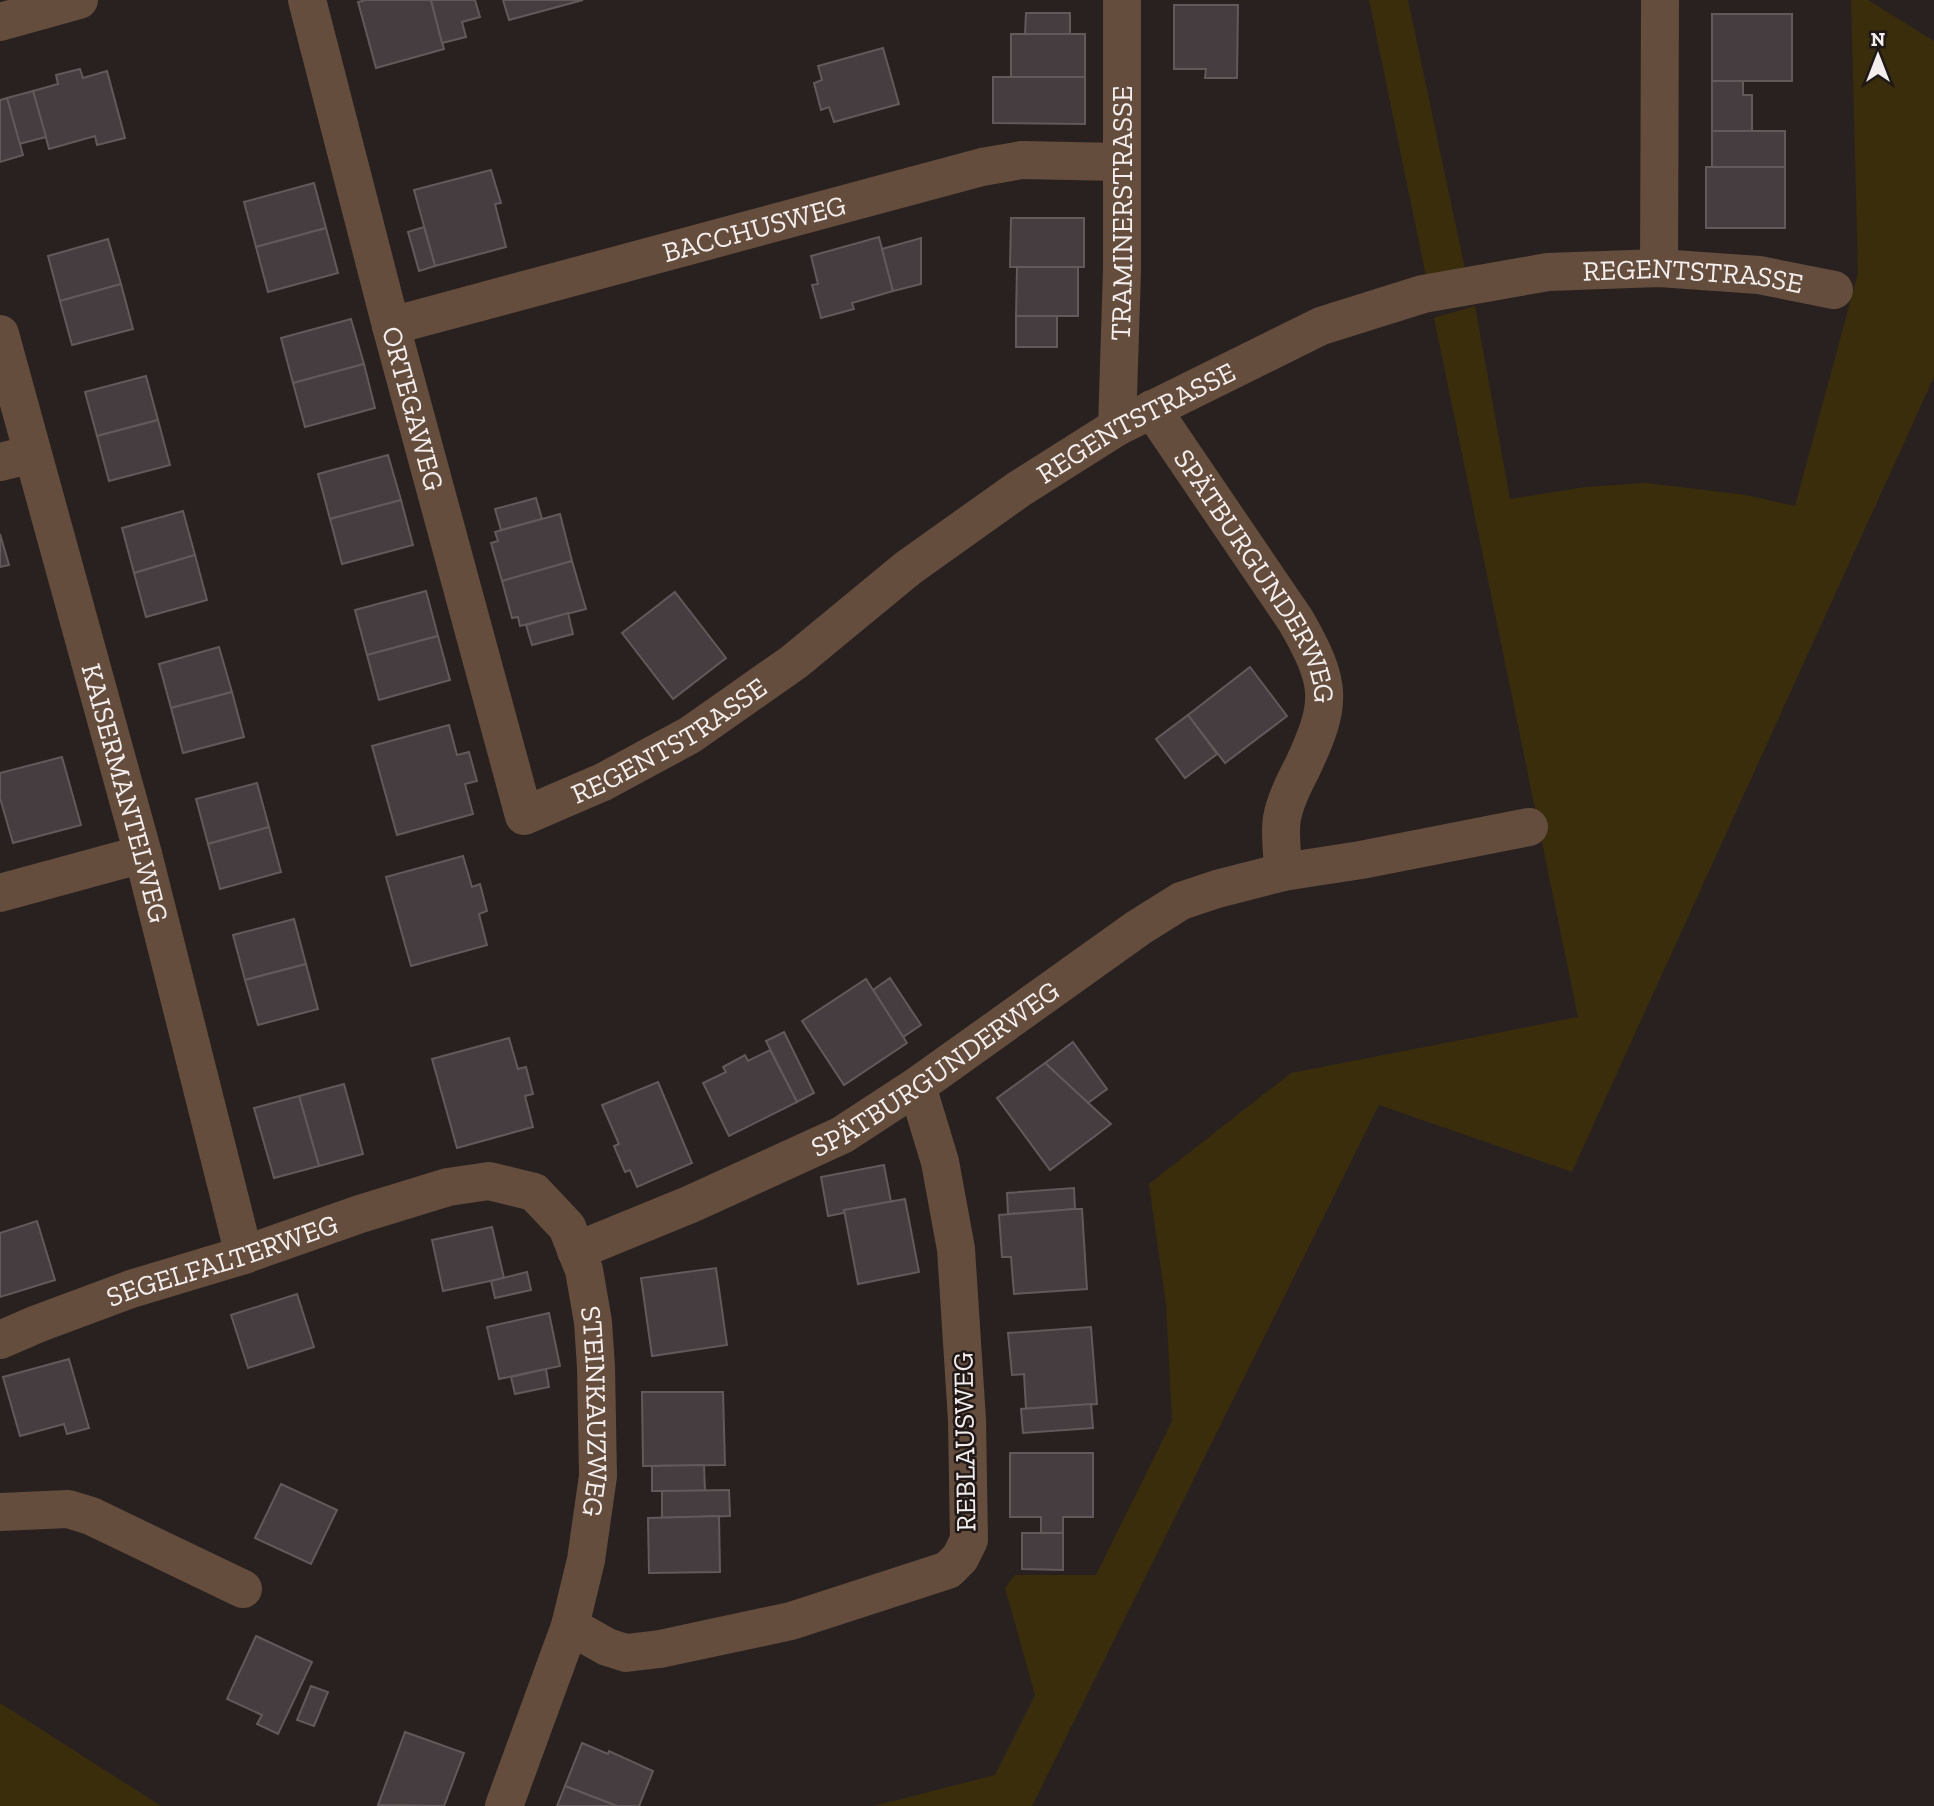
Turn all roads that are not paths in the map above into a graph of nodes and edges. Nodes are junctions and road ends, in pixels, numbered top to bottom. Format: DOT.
graph roads {
  1 [pos="79,0"];
  2 [pos="307,0"];
  3 [pos="1122,0"];
  4 [pos="1660,0"];
  5 [pos="0,22"];
  6 [pos="1120,162"];
  7 [pos="1659,268"];
  8 [pos="1834,290"];
  9 [pos="391,327"];
  10 [pos="0,334"];
  11 [pos="1152,409"];
  12 [pos="1117,427"];
  13 [pos="16,458"];
  14 [pos="524,816"];
  15 [pos="1529,827"];
  16 [pos="143,854"];
  17 [pos="1283,872"];
  18 [pos="0,893"];
  19 [pos="917,1086"];
  20 [pos="448,1187"];
  21 [pos="576,1251"];
  22 [pos="244,1255"];
  23 [pos="0,1340"];
  24 [pos="0,1511"];
  25 [pos="243,1589"];
  26 [pos="570,1626"];
  27 [pos="504,1806"];
  1 -- 5 [label="street"];
  2 -- 9 [label="street, ORTEGAWEG"];
  3 -- 6 [label="street, TRAMINERSTRASSE"];
  4 -- 7 [label="street"];
  6 -- 9 [label="street, BACCHUSWEG"];
  6 -- 12 [label="street, TRAMINERSTRASSE"];
  7 -- 8 [label="street, REGENTSTRASSE"];
  7 -- 11 [label="street, REGENTSTRASSE"];
  9 -- 14 [label="street, ORTEGAWEG"];
  10 -- 13 [label="street, KAISERMANTELWEG"];
  11 -- 12 [label="street, REGENTSTRASSE"];
  11 -- 17 [label="street, SPÄTBURGUNDERWEG"];
  12 -- 14 [label="street, REGENTSTRASSE"];
  13 -- 16 [label="street, KAISERMANTELWEG"];
  15 -- 17 [label="street, SPÄTBURGUNDERWEG"];
  16 -- 18 [label="street"];
  16 -- 22 [label="street, KAISERMANTELWEG"];
  17 -- 19 [label="street, SPÄTBURGUNDERWEG"];
  19 -- 21 [label="street, SPÄTBURGUNDERWEG"];
  19 -- 26 [label="street, REBLAUSWEG"];
  20 -- 21 [label="street, STEINKAUZWEG"];
  20 -- 22 [label="street, SEGELFALTERWEG"];
  21 -- 26 [label="street, STEINKAUZWEG"];
  22 -- 23 [label="street, SEGELFALTERWEG"];
  24 -- 25 [label="street"];
  26 -- 27 [label="street, STEINKAUZWEG"];
}
